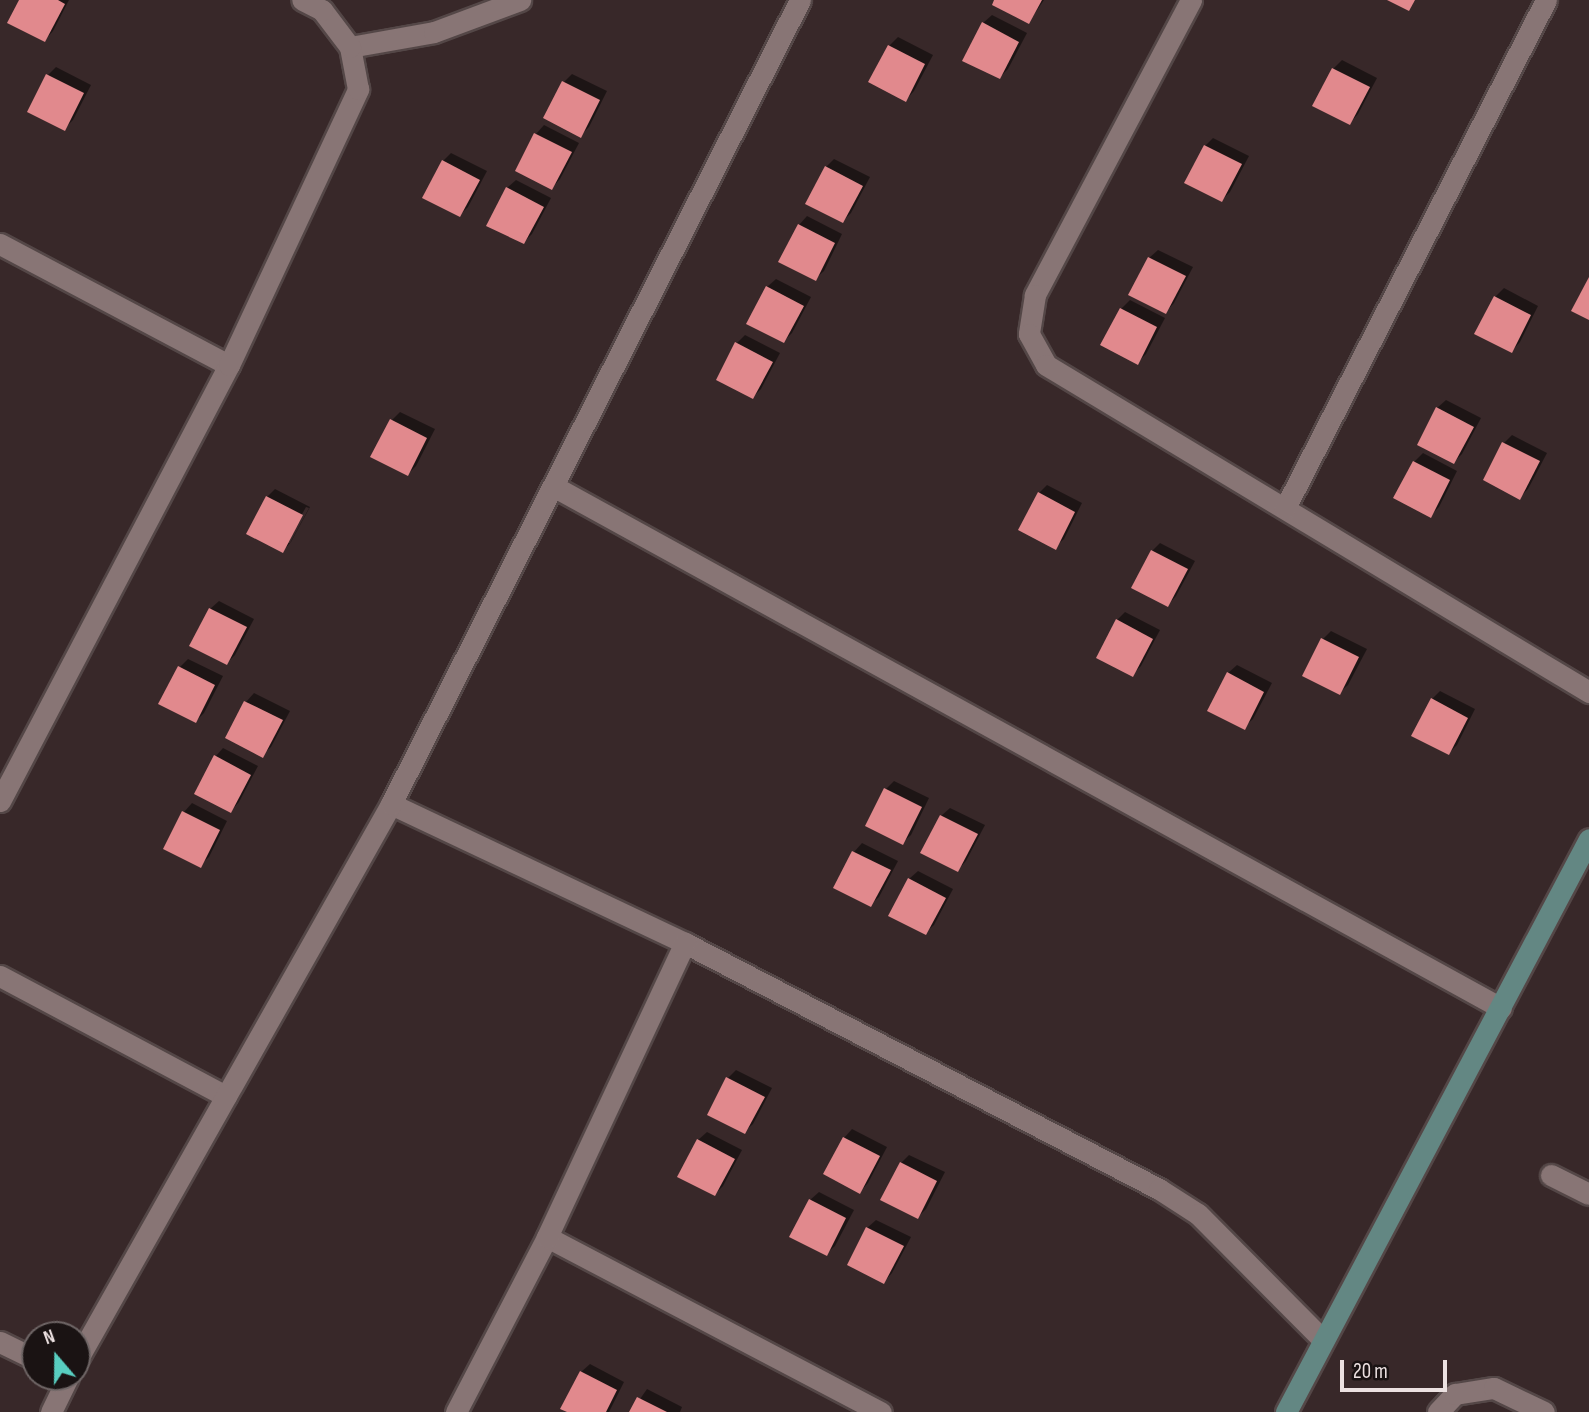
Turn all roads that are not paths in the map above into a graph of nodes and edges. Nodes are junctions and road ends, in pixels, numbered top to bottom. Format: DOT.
graph roads {
  1 [pos="302,0"];
  2 [pos="520,0"];
  3 [pos="800,0"];
  4 [pos="1191,0"];
  5 [pos="1546,0"];
  6 [pos="349,47"];
  7 [pos="0,244"];
  8 [pos="229,365"];
  9 [pos="553,486"];
  10 [pos="1285,508"];
  11 [pos="1589,692"];
  12 [pos="0,801"];
  13 [pos="391,804"];
  14 [pos="1589,839"];
  15 [pos="685,943"];
  16 [pos="0,975"];
  17 [pos="1501,1008"];
  18 [pos="226,1096"];
  19 [pos="1551,1175"];
  20 [pos="1589,1194"];
  21 [pos="547,1237"];
  22 [pos="91,1335"];
  23 [pos="1323,1340"];
  24 [pos="0,1342"];
  25 [pos="21,1352"];
  26 [pos="61,1391"];
  27 [pos="51,1412"];
  28 [pos="456,1412"];
  29 [pos="881,1412"];
  30 [pos="1286,1412"];
  31 [pos="1438,1412"];
  32 [pos="1544,1412"];
  1 -- 6 [label="street"];
  2 -- 6 [label="street"];
  3 -- 9 [label="street"];
  4 -- 10 [label="street"];
  5 -- 10 [label="street"];
  6 -- 8 [label="street"];
  7 -- 8 [label="street"];
  8 -- 12 [label="street"];
  9 -- 13 [label="street"];
  9 -- 17 [label="street"];
  10 -- 11 [label="street"];
  13 -- 15 [label="street"];
  13 -- 18 [label="street"];
  14 -- 17 [label="street"];
  15 -- 21 [label="street"];
  15 -- 23 [label="street"];
  16 -- 18 [label="street"];
  17 -- 23 [label="street"];
  18 -- 22 [label="street"];
  19 -- 20 [label="street"];
  21 -- 28 [label="street"];
  21 -- 29 [label="street"];
  23 -- 30 [label="street"];
  24 -- 25 [label="street"];
  26 -- 27 [label="street"];
  31 -- 32 [label="street"];
}
